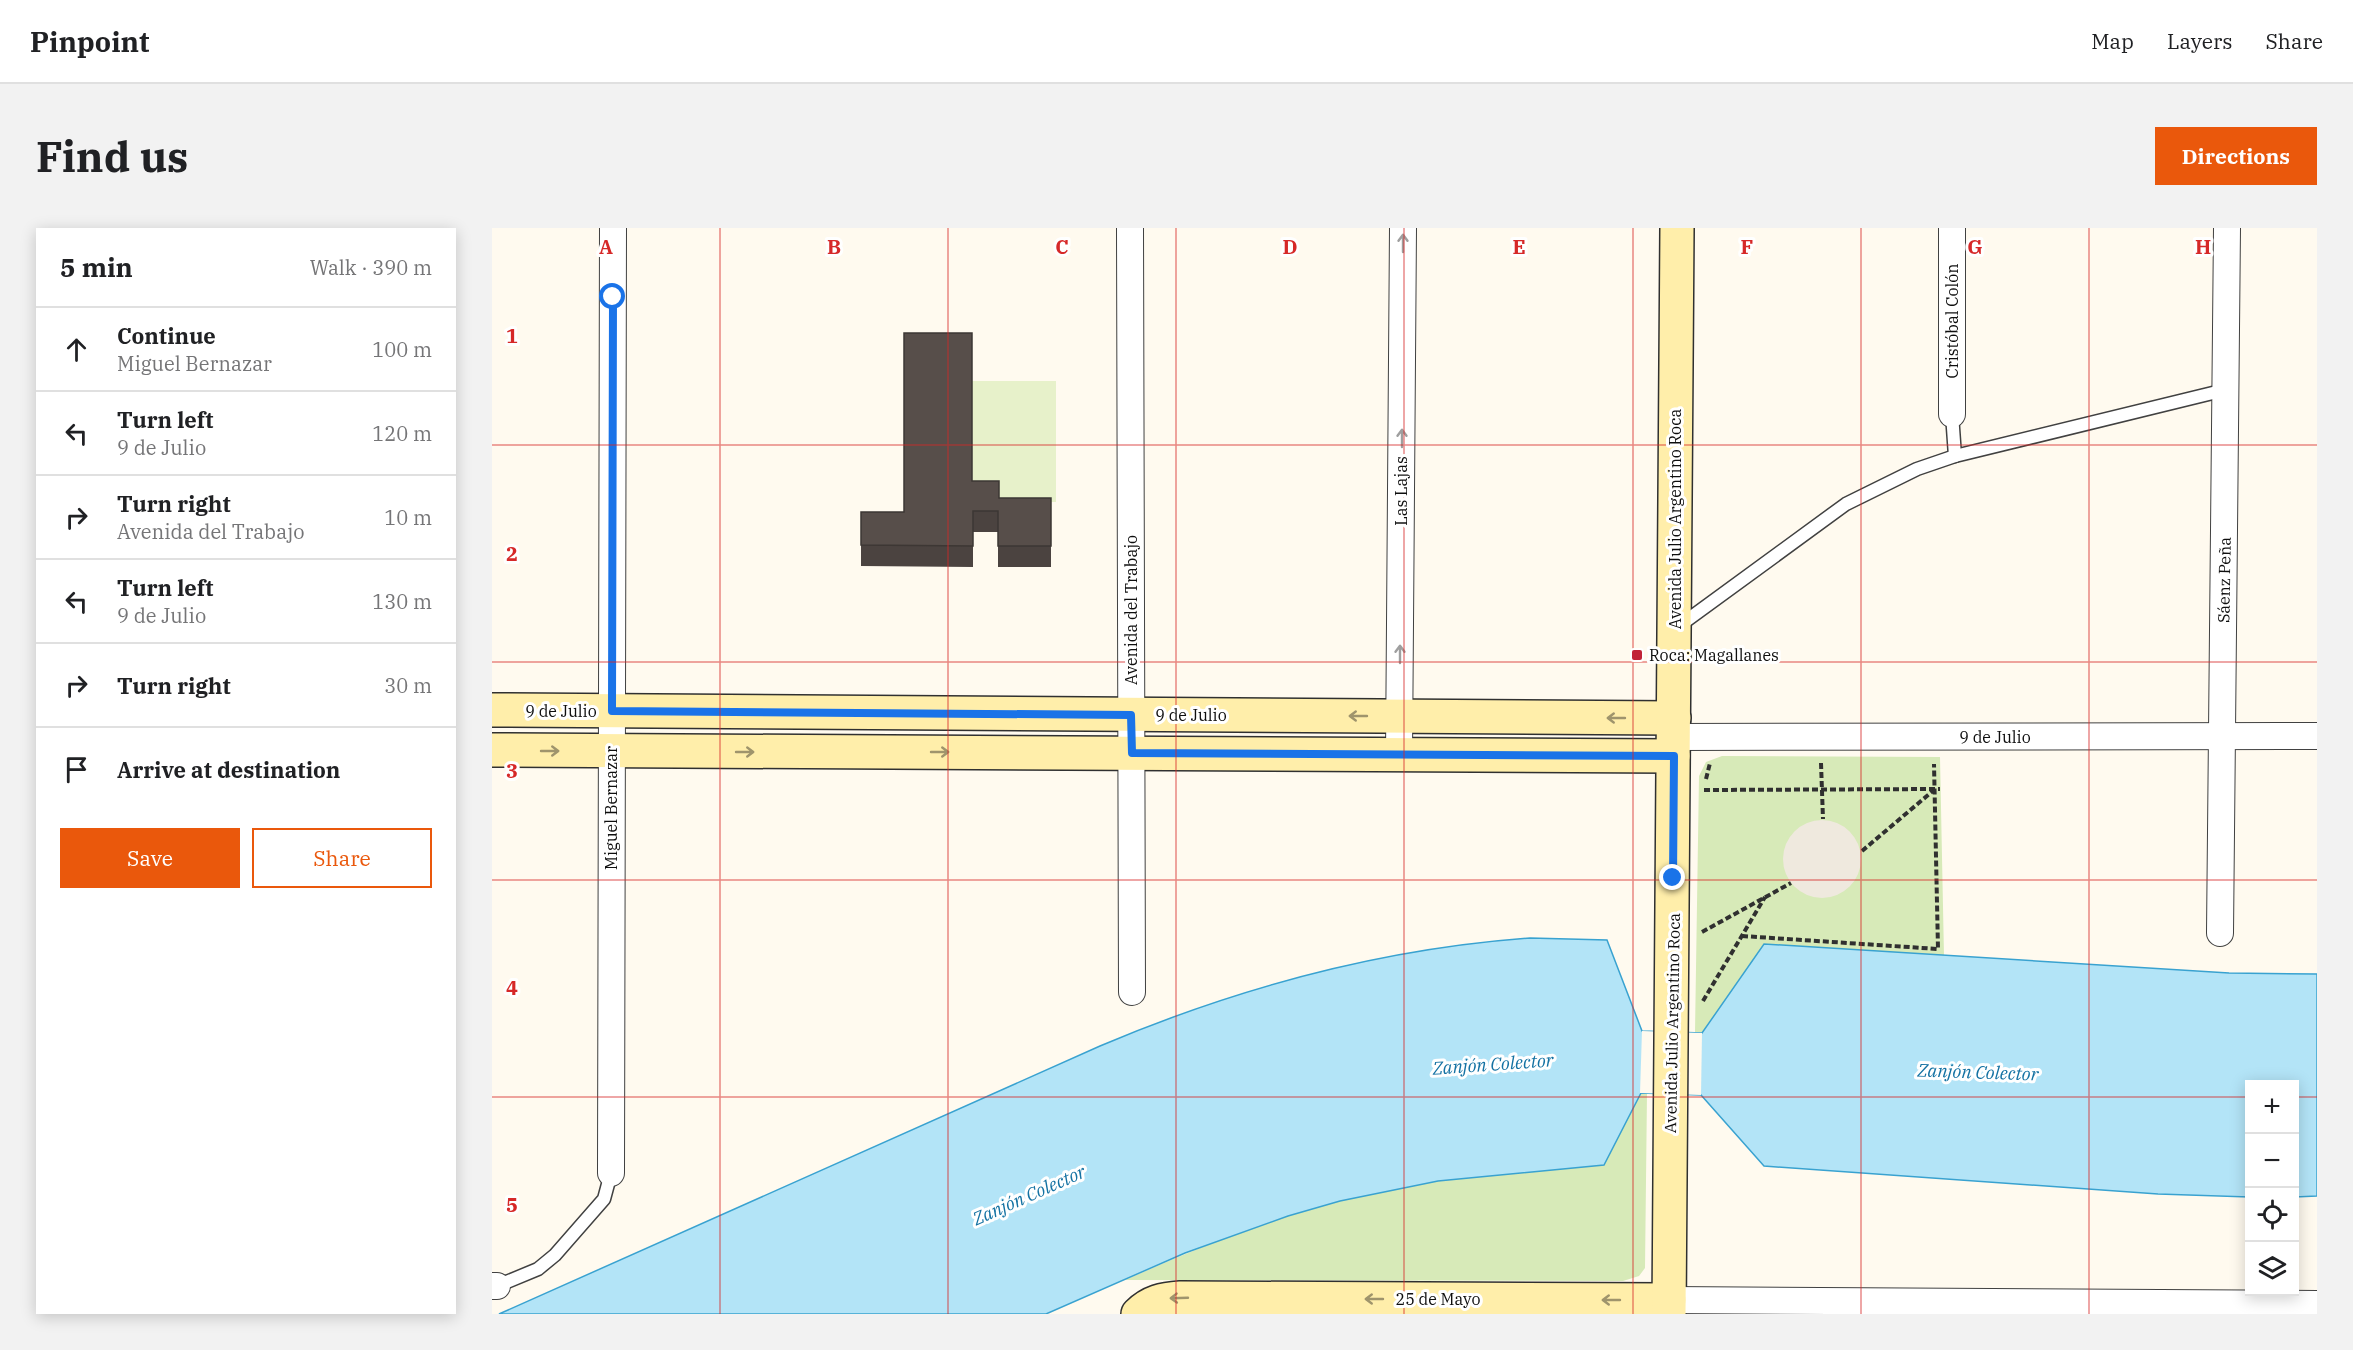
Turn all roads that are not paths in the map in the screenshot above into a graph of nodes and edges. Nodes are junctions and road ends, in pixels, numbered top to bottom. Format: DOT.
graph roads {
  1 [pos="613,228"];
  2 [pos="1130,228"];
  3 [pos="1403,228"];
  4 [pos="1677,228"];
  5 [pos="1952,228"];
  6 [pos="2227,228"];
  7 [pos="2225,390"];
  8 [pos="1952,414"];
  9 [pos="1955,456"];
  10 [pos="1674,630"];
  11 [pos="492,710"];
  12 [pos="612,711"];
  13 [pos="1131,715"];
  14 [pos="1400,717"];
  15 [pos="2222,736"];
  16 [pos="2317,736"];
  17 [pos="1674,737"];
  18 [pos="492,750"];
  19 [pos="611,751"];
  20 [pos="1132,753"];
  21 [pos="1399,754"];
  22 [pos="2220,933"];
  23 [pos="1132,992"];
  24 [pos="611,1173"];
  25 [pos="495,1286"];
  26 [pos="2317,1304"];
  27 [pos="1669,1307"];
  28 [pos="2209,1309"];
  29 [pos="1133,1313"];
  1 -- 12 [label="street, Miguel Bernazar"];
  2 -- 13 [label="street, Avenida del Trabajo"];
  14 -- 3 [label="street, Las Lajas, one-way"];
  4 -- 10 [label="street, Avenida Julio Argentino Roca"];
  5 -- 8 [label="street, Cristóbal Colón"];
  6 -- 7 [label="street, Sáenz Peña"];
  7 -- 9 [label="lane"];
  7 -- 15 [label="street, Sáenz Peña"];
  8 -- 9 [label="lane"];
  9 -- 10 [label="lane"];
  10 -- 17 [label="street, Avenida Julio Argentino Roca"];
  11 -- 12 [label="street, 9 de Julio"];
  12 -- 13 [label="street, 9 de Julio"];
  12 -- 19 [label="street, Miguel Bernazar"];
  14 -- 13 [label="street, 9 de Julio, one-way"];
  13 -- 20 [label="street, Avenida del Trabajo"];
  17 -- 14 [label="street, 9 de Julio, one-way"];
  14 -- 21 [label="street, Las Lajas"];
  15 -- 16 [label="street, 9 de Julio"];
  15 -- 17 [label="street, 9 de Julio"];
  15 -- 22 [label="street, Sáenz Peña"];
  17 -- 21 [label="street, 9 de Julio"];
  17 -- 27 [label="street, Avenida Julio Argentino Roca"];
  18 -- 19 [label="street, 9 de Julio, one-way"];
  19 -- 20 [label="street, 9 de Julio, one-way"];
  19 -- 24 [label="street, Miguel Bernazar"];
  20 -- 21 [label="street, 9 de Julio"];
  20 -- 23 [label="street, Avenida del Trabajo"];
  24 -- 25 [label="lane"];
  26 -- 28 [label="street, 25 de Mayo"];
  27 -- 28 [label="street, 25 de Mayo"];
  27 -- 29 [label="street, 25 de Mayo, one-way"];
}
